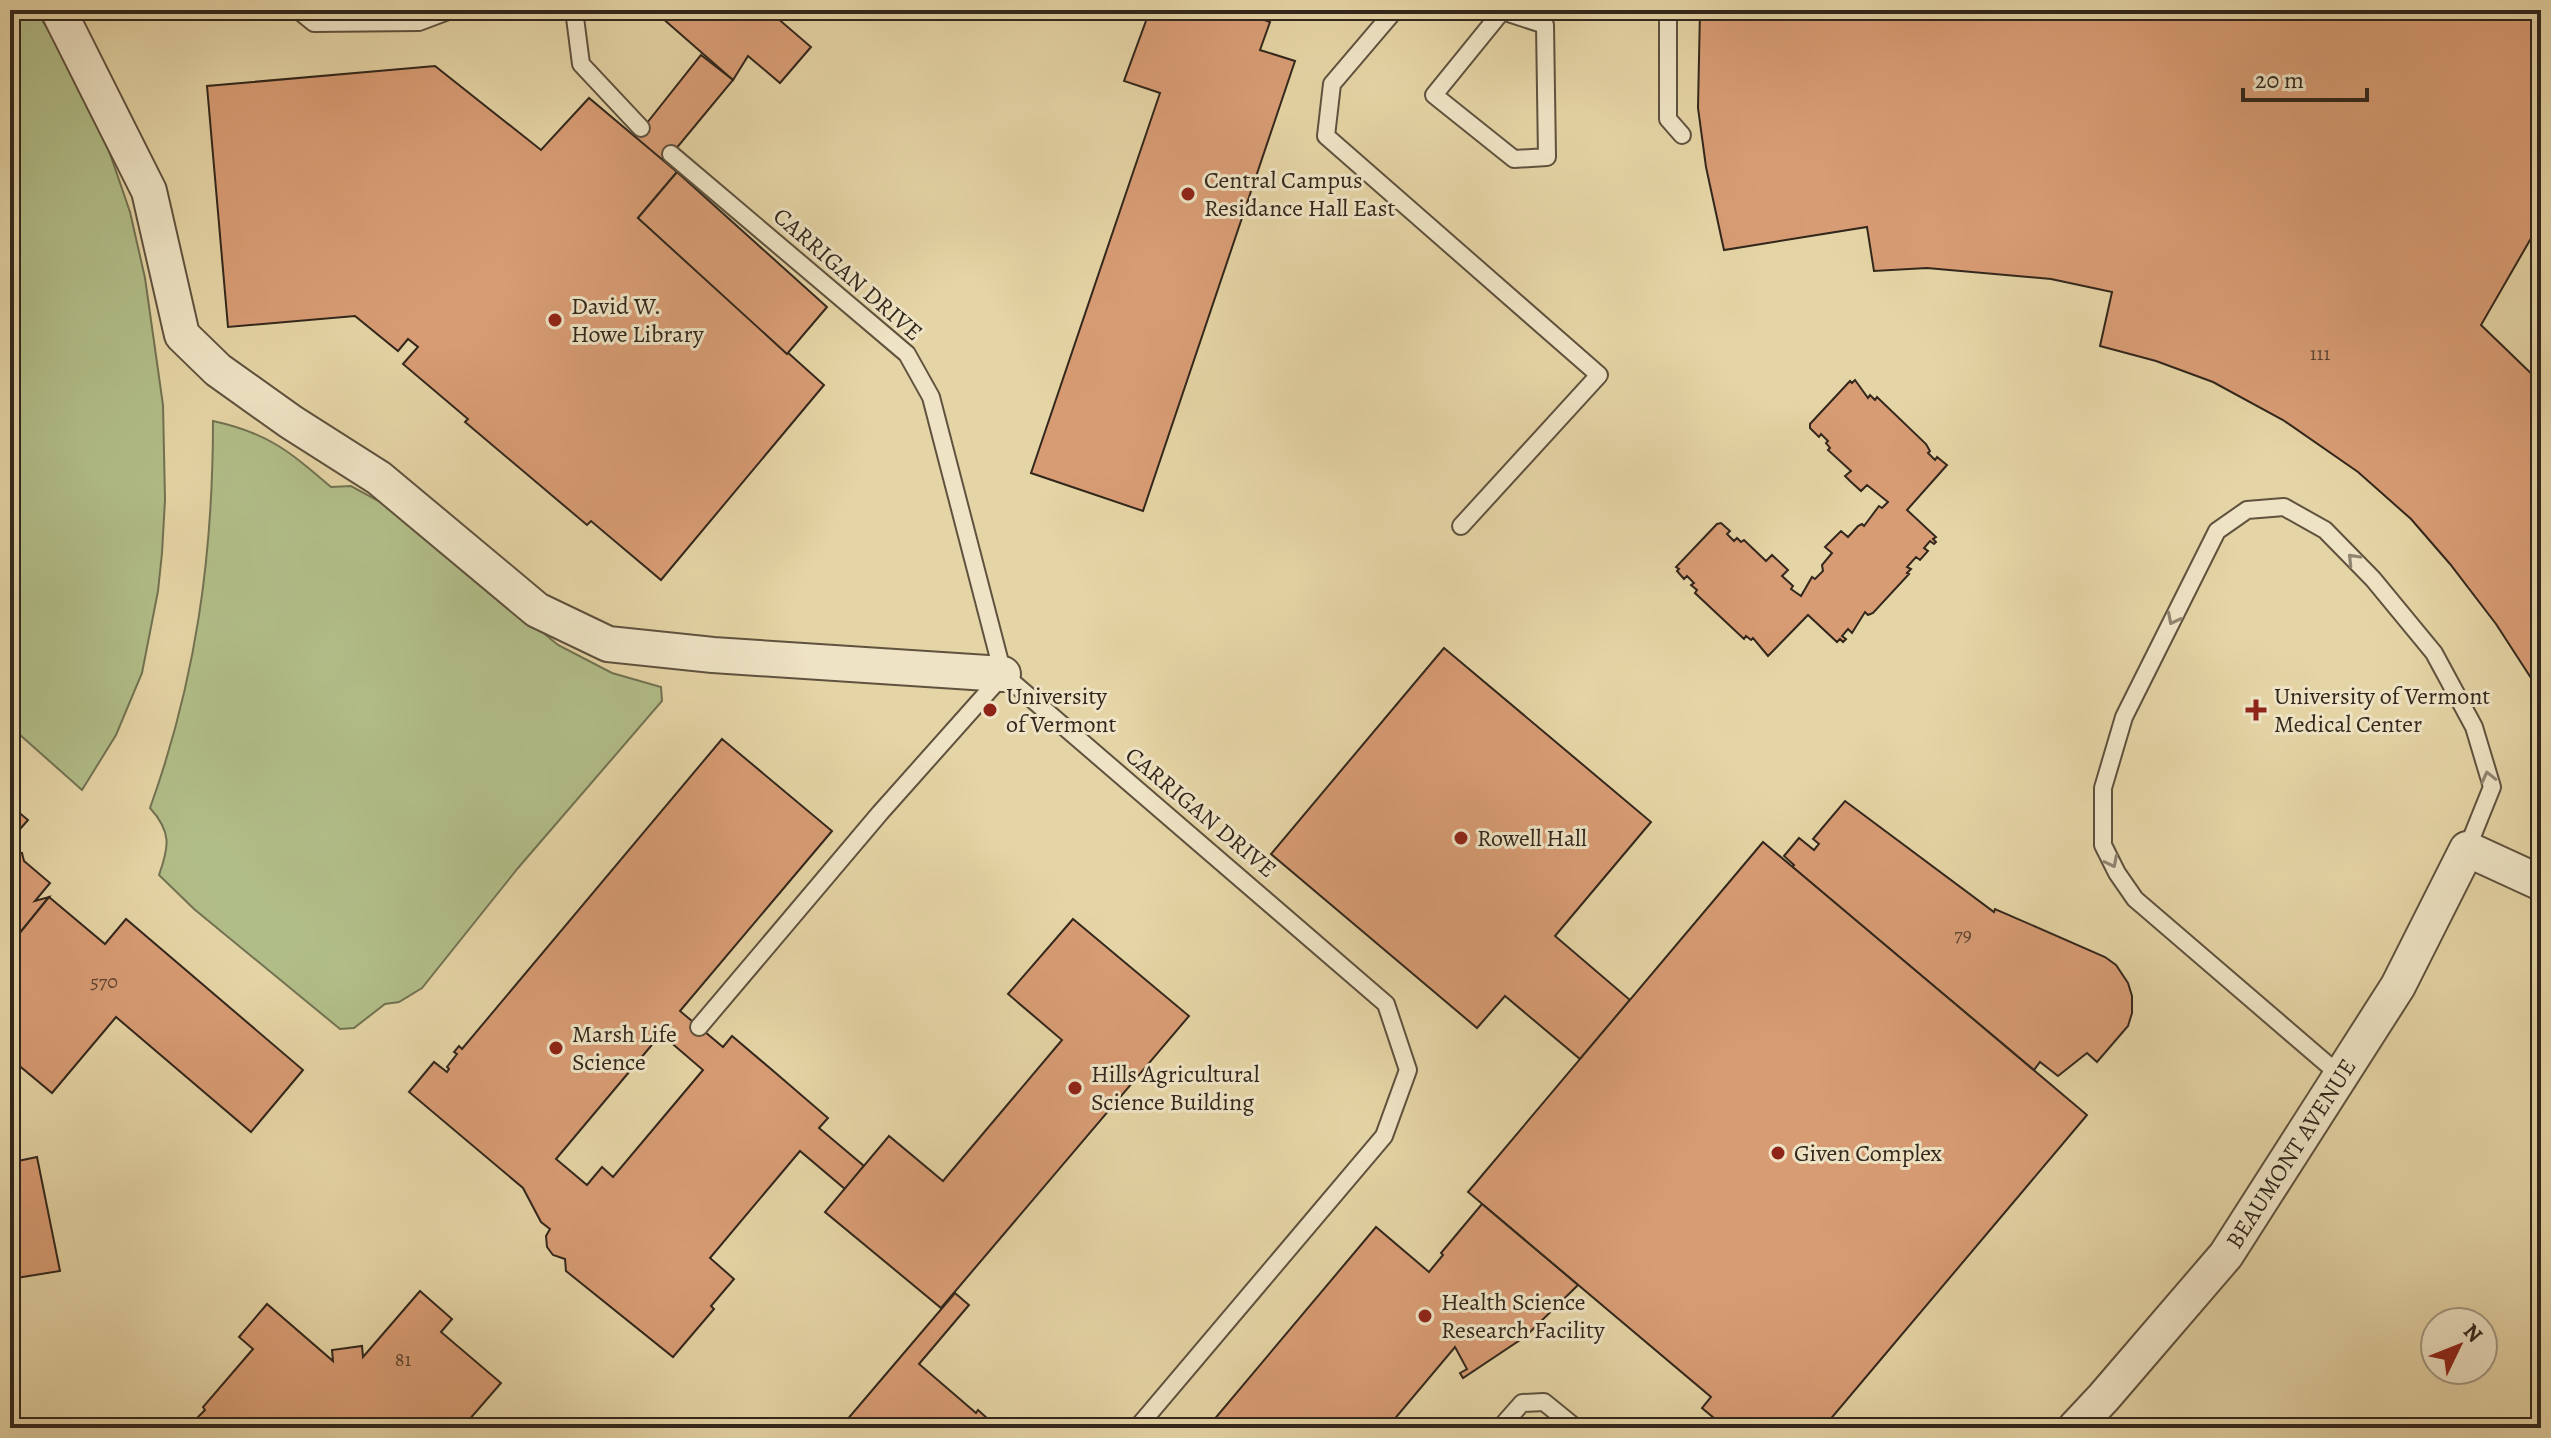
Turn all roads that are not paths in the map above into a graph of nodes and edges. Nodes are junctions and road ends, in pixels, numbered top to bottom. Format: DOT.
graph roads {
  1 [pos="58,10"];
  2 [pos="298,10"];
  3 [pos="451,10"];
  4 [pos="574,10"];
  5 [pos="1395,10"];
  6 [pos="1503,10"];
  7 [pos="1668,10"];
  8 [pos="641,128"];
  9 [pos="1682,135"];
  10 [pos="671,154"];
  11 [pos="1461,526"];
  12 [pos="1003,674"];
  13 [pos="2467,849"];
  14 [pos="2541,883"];
  15 [pos="699,1027"];
  16 [pos="2341,1076"];
  17 [pos="1137,1428"];
  18 [pos="1500,1428"];
  19 [pos="1576,1428"];
  20 [pos="2075,1428"];
  1 -- 12 [label="street"];
  2 -- 3 [label="lane"];
  4 -- 8 [label="lane"];
  5 -- 11 [label="lane"];
  6 -- 6 [label="lane"];
  7 -- 9 [label="lane"];
  10 -- 12 [label="lane, CARRIGAN DRIVE"];
  12 -- 15 [label="lane"];
  12 -- 17 [label="lane, CARRIGAN DRIVE"];
  13 -- 14 [label="street"];
  13 -- 16 [label="street, BEAUMONT AVENUE"];
  13 -- 16 [label="lane, one-way"];
  16 -- 20 [label="street, BEAUMONT AVENUE"];
  18 -- 19 [label="lane"];
}
